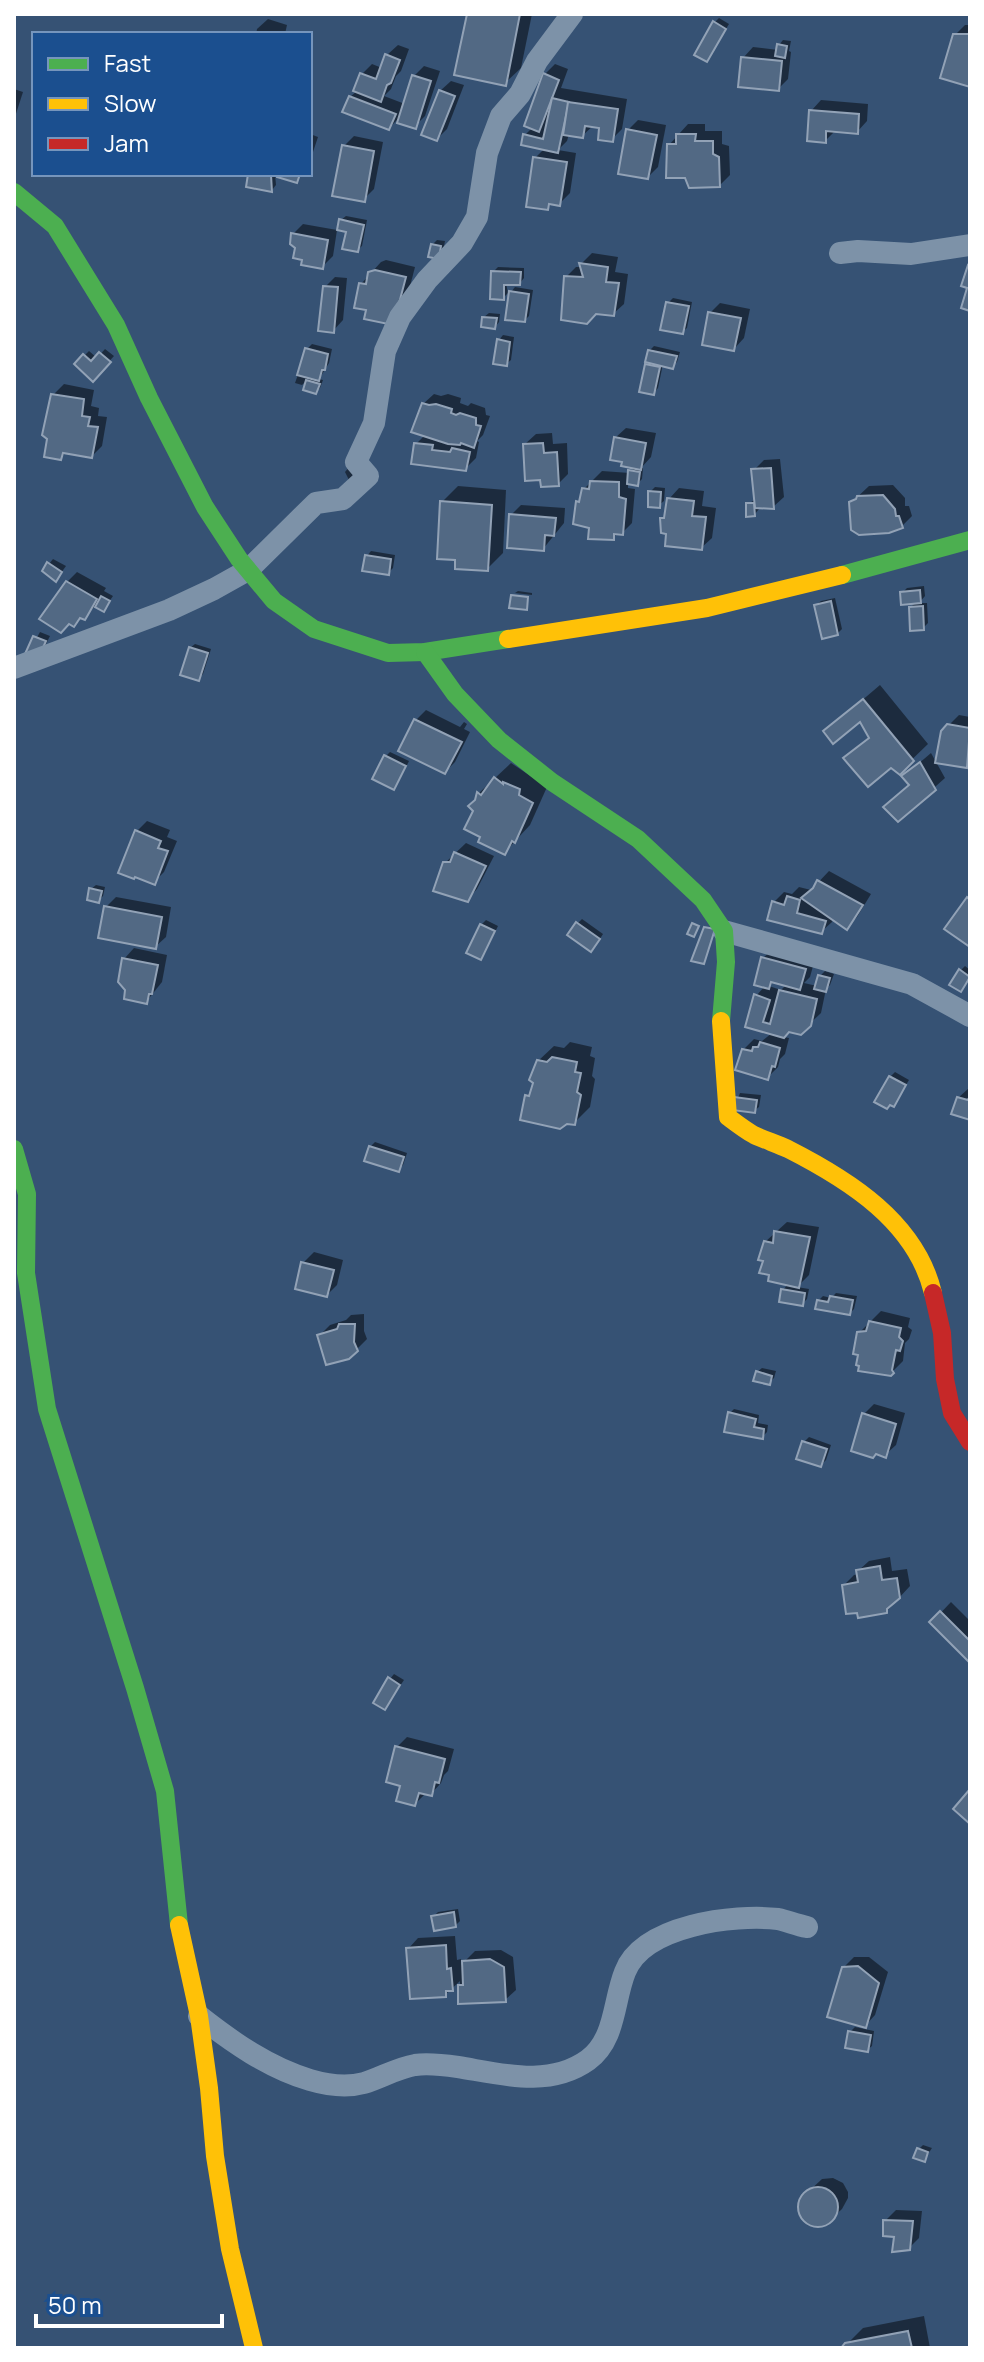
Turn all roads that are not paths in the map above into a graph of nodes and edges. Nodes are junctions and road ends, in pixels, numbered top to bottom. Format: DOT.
graph roads {
  1 [pos="572,14"];
  2 [pos="14,192"];
  3 [pos="970,245"];
  4 [pos="840,253"];
  5 [pos="970,540"];
  6 [pos="248,570"];
  7 [pos="425,652"];
  8 [pos="14,668"];
  9 [pos="724,931"];
  10 [pos="970,1016"];
  11 [pos="14,1149"];
  12 [pos="970,1442"];
  13 [pos="807,1927"];
  14 [pos="199,2016"];
  15 [pos="254,2348"];
  1 -- 6 [label="street"];
  2 -- 6 [label="street"];
  3 -- 4 [label="street"];
  5 -- 7 [label="street"];
  6 -- 7 [label="street"];
  6 -- 8 [label="street"];
  7 -- 9 [label="street"];
  9 -- 10 [label="street"];
  9 -- 12 [label="street"];
  11 -- 14 [label="street"];
  13 -- 14 [label="street"];
  14 -- 15 [label="street"];
}
